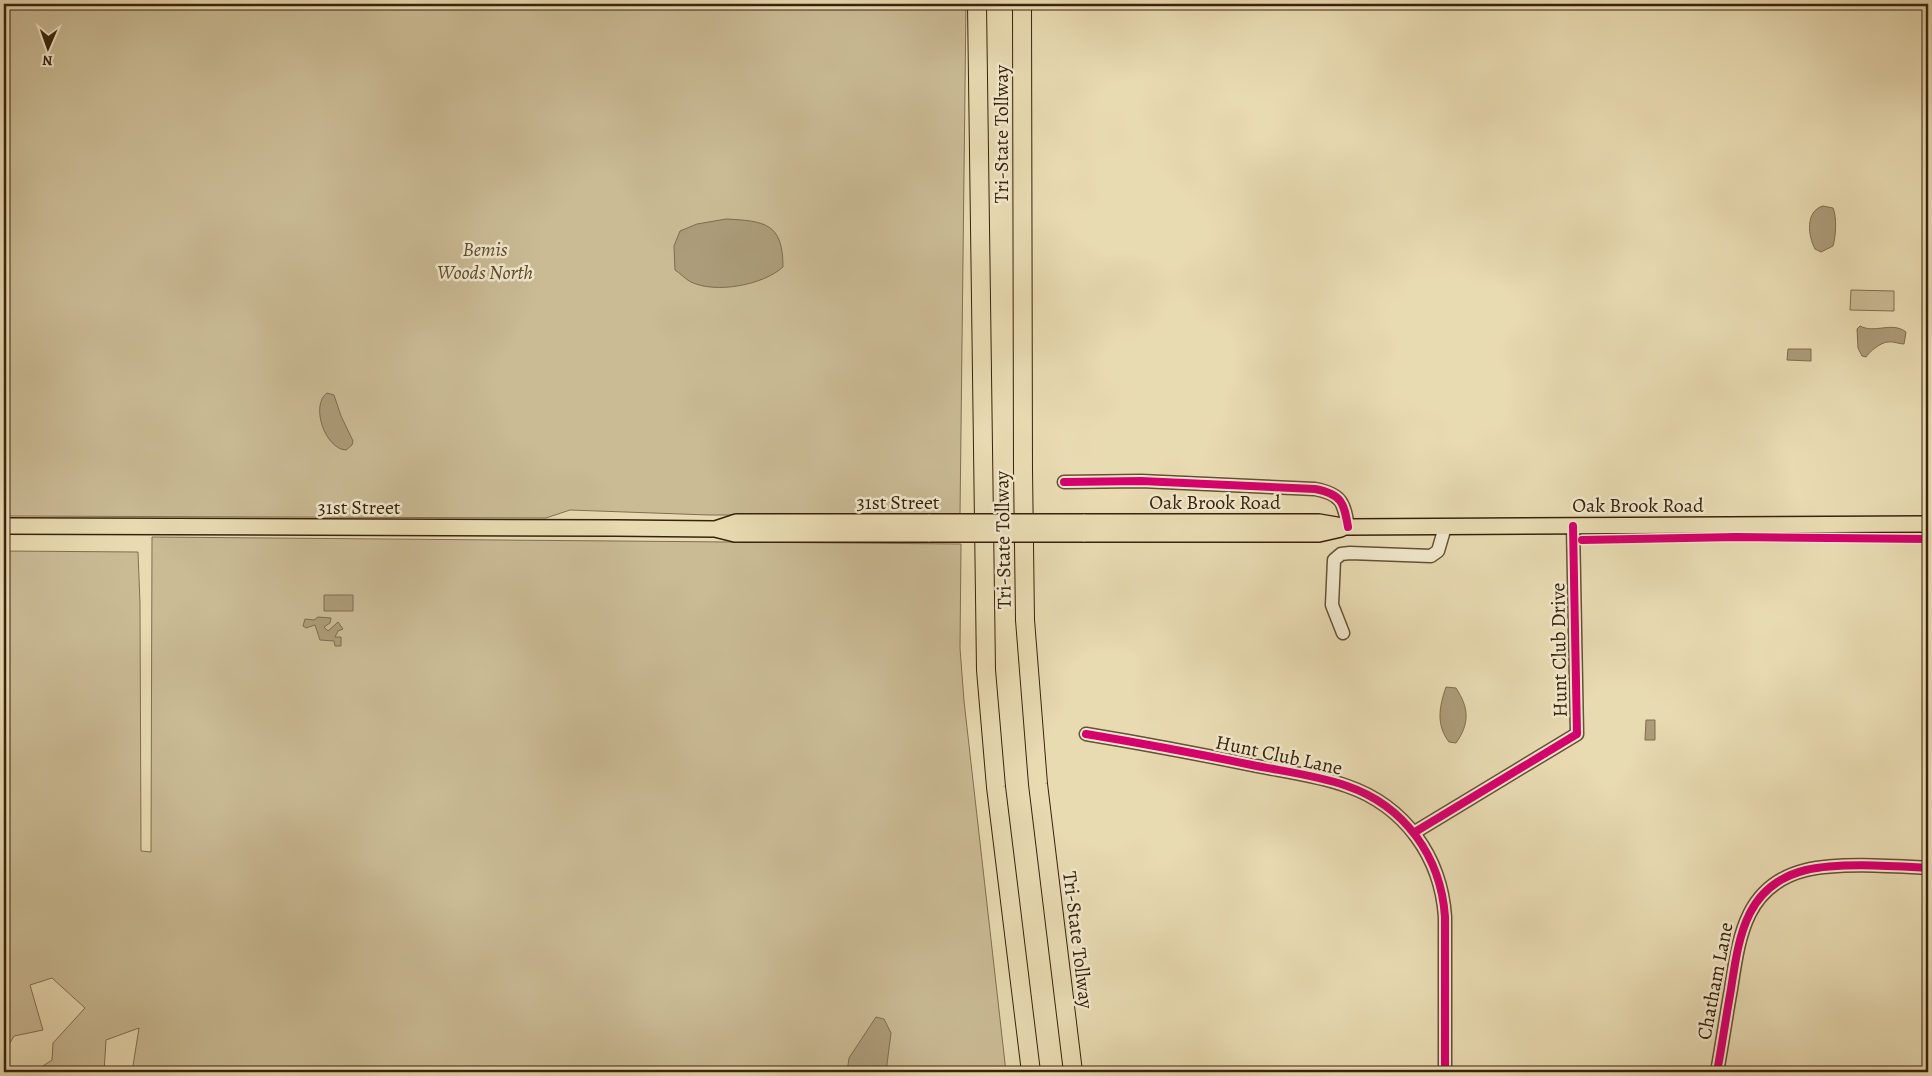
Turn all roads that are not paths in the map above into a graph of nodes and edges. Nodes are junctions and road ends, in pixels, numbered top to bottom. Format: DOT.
graph roads {
  1 [pos="977,4"];
  2 [pos="1022,4"];
  3 [pos="1064,482"];
  4 [pos="1928,524"];
  5 [pos="4,526"];
  6 [pos="1572,526"];
  7 [pos="1445,527"];
  8 [pos="1083,528"];
  9 [pos="1348,528"];
  10 [pos="1343,633"];
  11 [pos="1086,734"];
  12 [pos="1415,832"];
  13 [pos="1928,868"];
  14 [pos="1031,1072"];
  15 [pos="1073,1072"];
  16 [pos="1445,1072"];
  17 [pos="1717,1072"];
  1 -- 14 [label="highway, Tri-State Tollway"];
  2 -- 15 [label="highway, Tri-State Tollway"];
  3 -- 9 [label="street"];
  4 -- 6 [label="main road, Oak Brook Road"];
  5 -- 8 [label="main road, 31st Street, bridge"];
  6 -- 7 [label="main road, Oak Brook Road"];
  6 -- 12 [label="street, Hunt Club Drive"];
  7 -- 9 [label="main road, Oak Brook Road"];
  7 -- 10 [label="street"];
  8 -- 9 [label="main road, Oak Brook Road"];
  11 -- 12 [label="street, Hunt Club Lane"];
  12 -- 16 [label="street, Hunt Club Lane"];
  13 -- 17 [label="street, Chatham Lane"];
}
